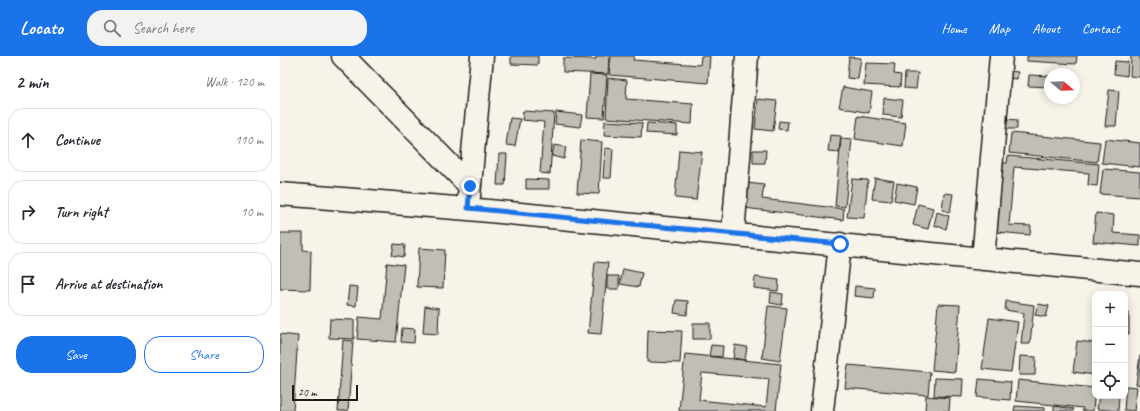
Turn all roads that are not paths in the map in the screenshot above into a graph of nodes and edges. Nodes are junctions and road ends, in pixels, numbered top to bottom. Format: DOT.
graph roads {
  1 [pos="343,56"];
  2 [pos="482,56"];
  3 [pos="747,56"];
  4 [pos="1001,56"];
  5 [pos="470,186"];
  6 [pos="280,194"];
  7 [pos="468,208"];
  8 [pos="733,234"];
  9 [pos="840,244"];
  10 [pos="983,259"];
  11 [pos="1140,274"];
  12 [pos="822,411"];
  1 -- 5 [label="street"];
  2 -- 5 [label="street"];
  3 -- 8 [label="street"];
  4 -- 10 [label="street"];
  5 -- 7 [label="street"];
  6 -- 7 [label="street"];
  7 -- 8 [label="street"];
  8 -- 9 [label="street"];
  9 -- 10 [label="street"];
  9 -- 12 [label="street"];
  10 -- 11 [label="street"];
}
